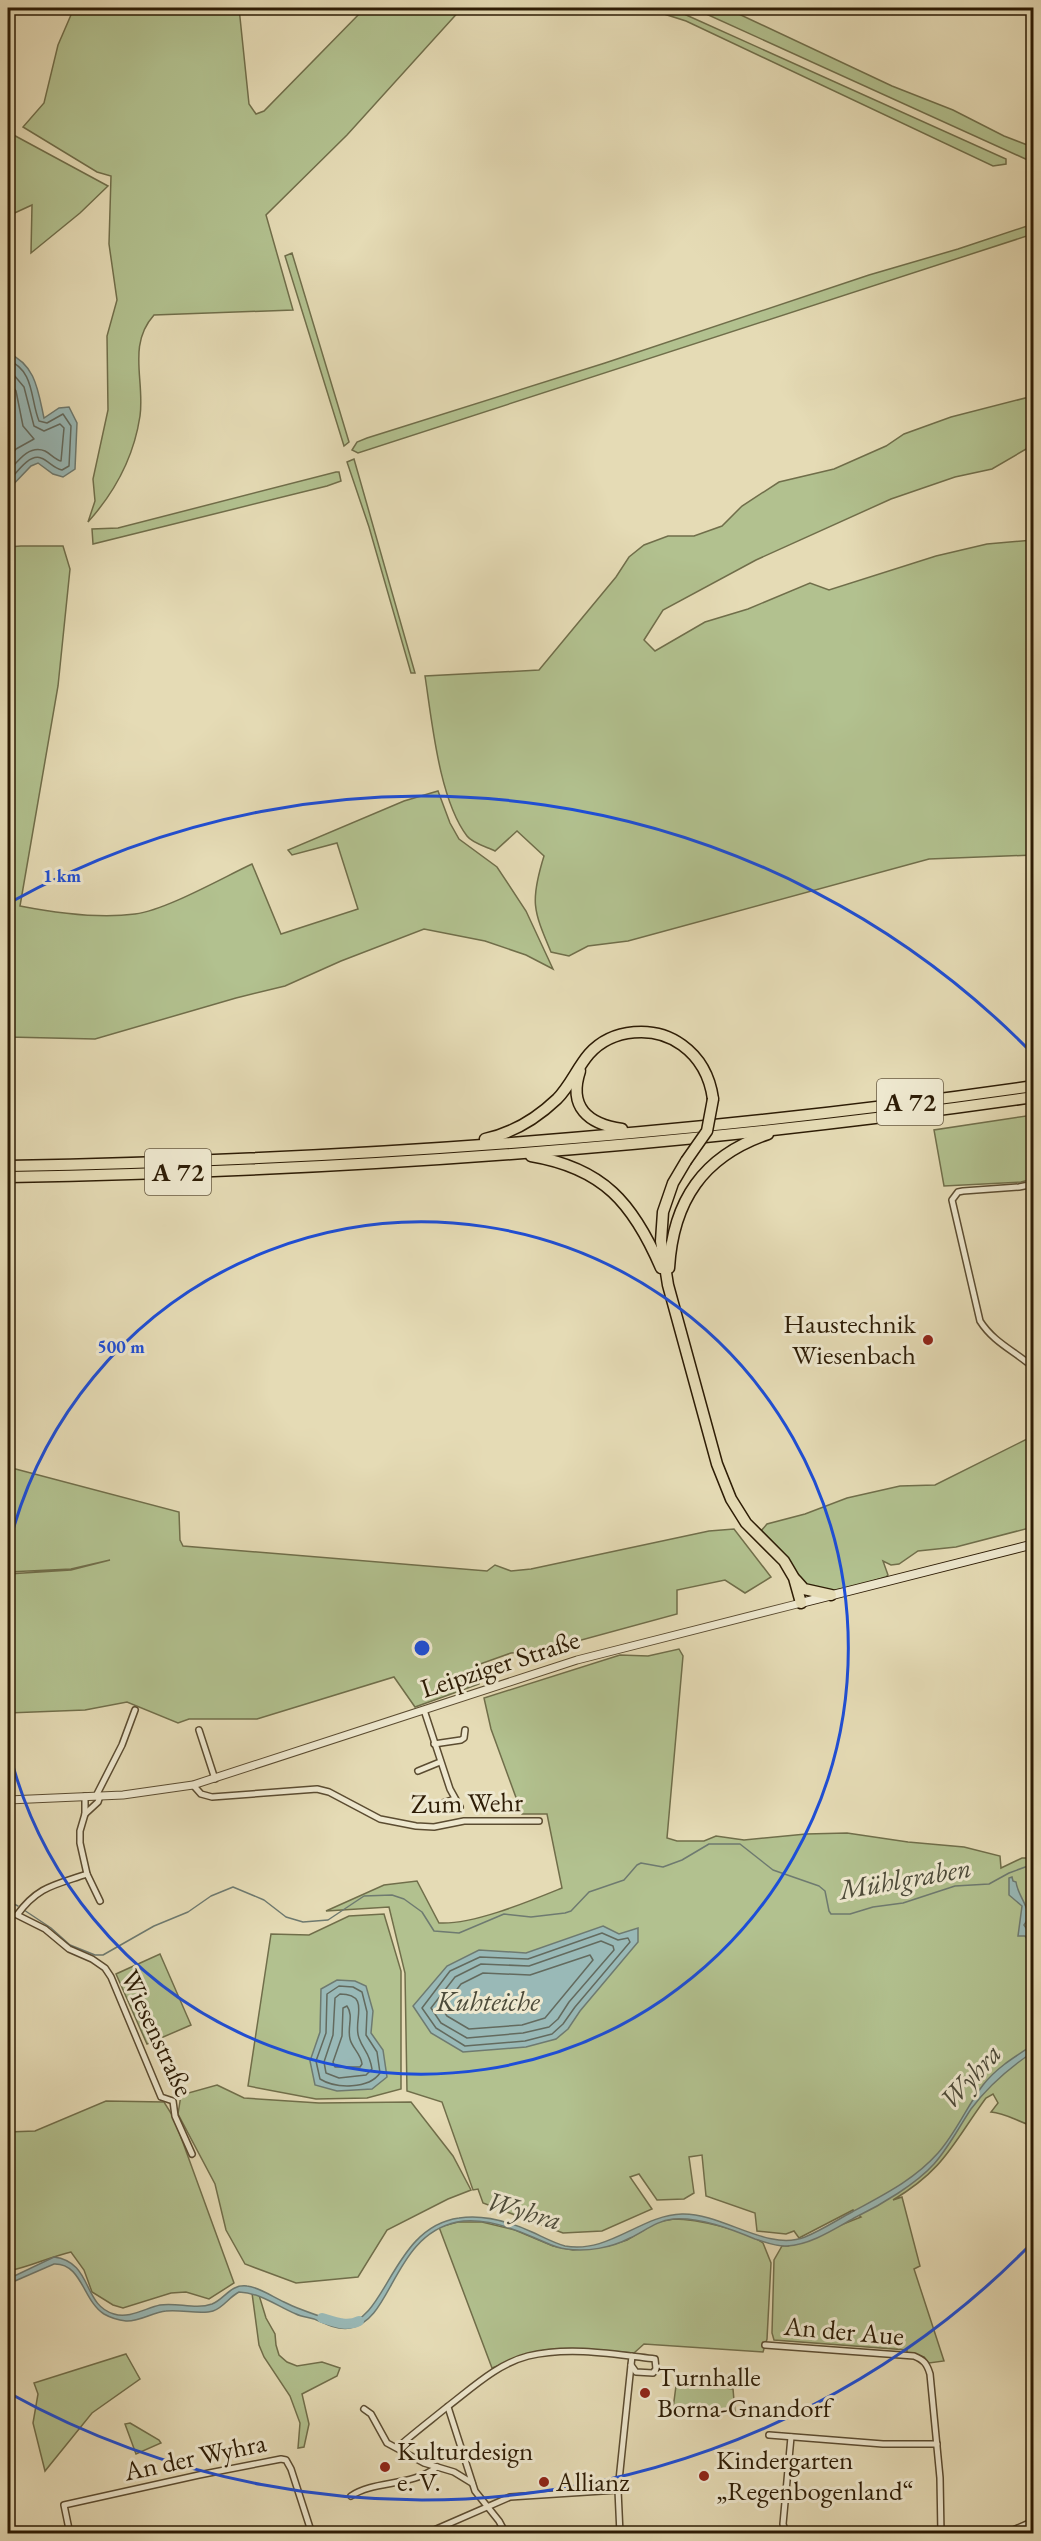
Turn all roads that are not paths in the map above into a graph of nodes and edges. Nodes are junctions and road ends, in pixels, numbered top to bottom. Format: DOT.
graph roads {
  1 [pos="582,1063"];
  2 [pos="1034,1086"];
  3 [pos="1034,1097"];
  4 [pos="789,1127"];
  5 [pos="640,1132"];
  6 [pos="453,1147"];
  7 [pos="515,1153"];
  8 [pos="8,1166"];
  9 [pos="8,1177"];
  10 [pos="1034,1184"];
  11 [pos="668,1285"];
  12 [pos="1033,1366"];
  13 [pos="1034,1544"];
  14 [pos="794,1578"];
  15 [pos="831,1595"];
  16 [pos="801,1603"];
  17 [pos="135,1710"];
  18 [pos="424,1710"];
  19 [pos="200,1730"];
  20 [pos="465,1730"];
  21 [pos="434,1744"];
  22 [pos="440,1762"];
  23 [pos="418,1771"];
  24 [pos="215,1779"];
  25 [pos="193,1785"];
  26 [pos="85,1796"];
  27 [pos="98,1798"];
  28 [pos="455,1799"];
  29 [pos="8,1800"];
  30 [pos="433,1806"];
  31 [pos="460,1808"];
  32 [pos="85,1814"];
  33 [pos="539,1821"];
  34 [pos="87,1874"];
  35 [pos="100,1901"];
  36 [pos="192,2154"];
  37 [pos="765,2344"];
  38 [pos="632,2356"];
  39 [pos="631,2365"];
  40 [pos="448,2407"];
  41 [pos="364,2409"];
  42 [pos="769,2435"];
  43 [pos="791,2437"];
  44 [pos="937,2444"];
  45 [pos="398,2447"];
  46 [pos="437,2467"];
  47 [pos="472,2483"];
  48 [pos="618,2490"];
  49 [pos="351,2496"];
  50 [pos="486,2507"];
  51 [pos="1034,2521"];
  52 [pos="941,2532"];
  53 [pos="70,2534"];
  54 [pos="312,2534"];
  55 [pos="426,2534"];
  56 [pos="506,2534"];
  57 [pos="620,2534"];
  58 [pos="786,2534"];
  59 [pos="904,2534"];
  60 [pos="1004,2534"];
  1 -- 5 [label="highway"];
  1 -- 6 [label="highway"];
  1 -- 11 [label="highway, bridge"];
  2 -- 5 [label="highway, A 72"];
  3 -- 4 [label="highway, A 72"];
  4 -- 7 [label="highway, A 72"];
  4 -- 11 [label="highway"];
  5 -- 6 [label="highway, A 72"];
  6 -- 8 [label="highway, A 72"];
  7 -- 9 [label="highway, A 72"];
  7 -- 11 [label="highway"];
  10 -- 12 [label="street"];
  11 -- 14 [label="highway"];
  13 -- 15 [label="main road"];
  14 -- 15 [label="highway"];
  14 -- 16 [label="highway"];
  15 -- 16 [label="main road"];
  16 -- 18 [label="street, Leipziger Straße"];
  17 -- 27 [label="street"];
  18 -- 21 [label="street"];
  18 -- 24 [label="street, Leipziger Straße"];
  19 -- 24 [label="street"];
  20 -- 21 [label="street"];
  21 -- 22 [label="street"];
  22 -- 23 [label="street"];
  22 -- 28 [label="street"];
  24 -- 25 [label="street, Leipziger Straße"];
  25 -- 27 [label="street, Leipziger Straße"];
  25 -- 33 [label="street, Zum Wehr"];
  26 -- 27 [label="street, Leipziger Straße"];
  26 -- 29 [label="street, Leipziger Straße"];
  26 -- 32 [label="street"];
  27 -- 32 [label="street"];
  28 -- 30 [label="street"];
  28 -- 31 [label="street"];
  32 -- 34 [label="street"];
  34 -- 35 [label="street"];
  34 -- 36 [label="street, Wiesenstraße"];
  37 -- 44 [label="street, An der Aue"];
  38 -- 39 [label="street"];
  38 -- 39 [label="street"];
  38 -- 40 [label="street"];
  39 -- 48 [label="street"];
  40 -- 45 [label="street"];
  40 -- 47 [label="street"];
  41 -- 45 [label="street"];
  42 -- 43 [label="street"];
  43 -- 44 [label="street"];
  43 -- 58 [label="street"];
  44 -- 52 [label="street, An der Aue"];
  45 -- 46 [label="street"];
  46 -- 47 [label="street"];
  46 -- 49 [label="street"];
  47 -- 50 [label="street"];
  48 -- 50 [label="street"];
  48 -- 57 [label="street"];
  50 -- 55 [label="street"];
  50 -- 56 [label="street"];
  51 -- 60 [label="street"];
  52 -- 59 [label="street"];
  53 -- 54 [label="street, An der Wyhra"];
}
